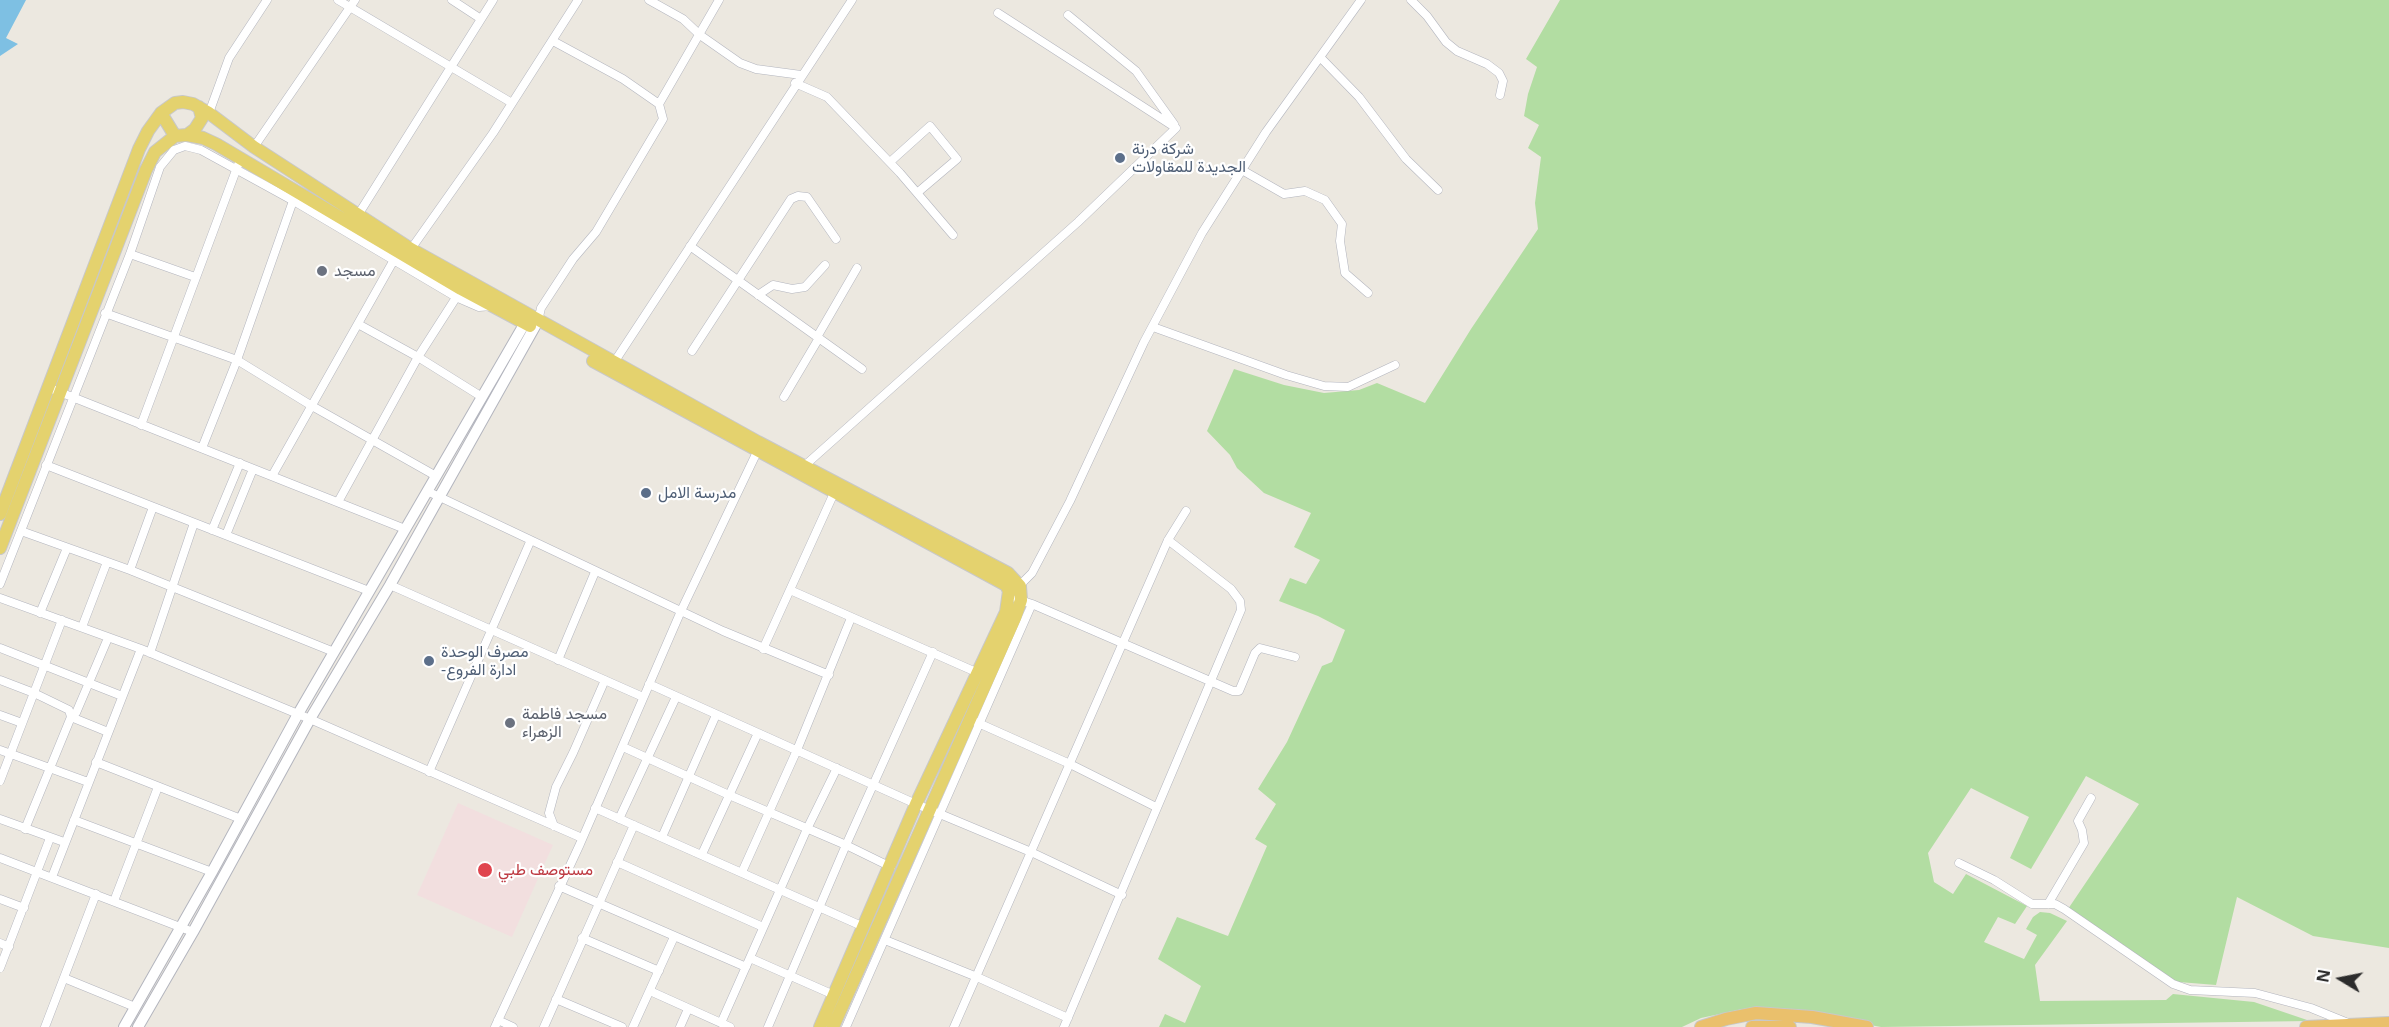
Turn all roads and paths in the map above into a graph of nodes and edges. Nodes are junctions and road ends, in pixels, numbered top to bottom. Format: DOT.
graph roads {
  1 [pos="267,0"];
  2 [pos="338,0"];
  3 [pos="355,0"];
  4 [pos="452,0"];
  5 [pos="493,0"];
  6 [pos="578,0"];
  7 [pos="649,0"];
  8 [pos="719,0"];
  9 [pos="852,0"];
  10 [pos="1361,0"];
  11 [pos="1413,0"];
  12 [pos="350,8"];
  13 [pos="998,13"];
  14 [pos="1068,15"];
  15 [pos="481,19"];
  16 [pos="700,35"];
  17 [pos="553,41"];
  18 [pos="1320,57"];
  19 [pos="451,68"];
  20 [pos="801,75"];
  21 [pos="795,83"];
  22 [pos="1500,94"];
  23 [pos="512,103"];
  24 [pos="659,104"];
  25 [pos="204,110"];
  26 [pos="161,113"];
  27 [pos="1176,128"];
  28 [pos="181,135"];
  29 [pos="254,147"];
  30 [pos="890,162"];
  31 [pos="239,164"];
  32 [pos="1242,170"];
  33 [pos="1438,190"];
  34 [pos="917,193"];
  35 [pos="295,196"];
  36 [pos="358,215"];
  37 [pos="953,235"];
  38 [pos="836,238"];
  39 [pos="690,246"];
  40 [pos="130,254"];
  41 [pos="401,254"];
  42 [pos="825,265"];
  43 [pos="856,268"];
  44 [pos="195,277"];
  45 [pos="738,280"];
  46 [pos="459,293"];
  47 [pos="1368,293"];
  48 [pos="758,295"];
  49 [pos="105,314"];
  50 [pos="532,322"];
  51 [pos="358,324"];
  52 [pos="1152,327"];
  53 [pos="172,338"];
  54 [pos="818,338"];
  55 [pos="692,351"];
  56 [pos="418,357"];
  57 [pos="237,360"];
  58 [pos="1395,365"];
  59 [pos="612,367"];
  60 [pos="862,369"];
  61 [pos="47,387"];
  62 [pos="66,396"];
  63 [pos="482,397"];
  64 [pos="784,397"];
  65 [pos="312,406"];
  66 [pos="141,425"];
  67 [pos="371,440"];
  68 [pos="758,447"];
  69 [pos="202,448"];
  70 [pos="240,463"];
  71 [pos="46,465"];
  72 [pos="253,468"];
  73 [pos="800,469"];
  74 [pos="272,476"];
  75 [pos="436,476"];
  76 [pos="427,491"];
  77 [pos="834,493"];
  78 [pos="439,498"];
  79 [pos="338,502"];
  80 [pos="153,507"];
  81 [pos="1186,511"];
  82 [pos="0,514"];
  83 [pos="194,523"];
  84 [pos="405,529"];
  85 [pos="212,530"];
  86 [pos="21,531"];
  87 [pos="226,536"];
  88 [pos="1168,540"];
  89 [pos="530,542"];
  90 [pos="0,548"];
  91 [pos="67,548"];
  92 [pos="107,562"];
  93 [pos="130,570"];
  94 [pos="595,572"];
  95 [pos="0,584"];
  96 [pos="390,585"];
  97 [pos="172,589"];
  98 [pos="790,590"];
  99 [pos="369,591"];
  100 [pos="1018,596"];
  101 [pos="0,598"];
  102 [pos="681,611"];
  103 [pos="40,613"];
  104 [pos="851,618"];
  105 [pos="62,620"];
  106 [pos="82,627"];
  107 [pos="493,630"];
  108 [pos="108,638"];
  109 [pos="1123,644"];
  110 [pos="0,648"];
  111 [pos="141,649"];
  112 [pos="763,649"];
  113 [pos="334,652"];
  114 [pos="933,652"];
  115 [pos="150,653"];
  116 [pos="1295,657"];
  117 [pos="558,660"];
  118 [pos="44,666"];
  119 [pos="976,672"];
  120 [pos="829,675"];
  121 [pos="0,680"];
  122 [pos="605,680"];
  123 [pos="89,683"];
  124 [pos="1211,683"];
  125 [pos="649,684"];
  126 [pos="34,693"];
  127 [pos="122,696"];
  128 [pos="643,697"];
  129 [pos="676,697"];
  130 [pos="298,714"];
  131 [pos="716,714"];
  132 [pos="0,715"];
  133 [pos="71,717"];
  134 [pos="310,719"];
  135 [pos="974,722"];
  136 [pos="22,723"];
  137 [pos="108,732"];
  138 [pos="758,733"];
  139 [pos="623,747"];
  140 [pos="0,750"];
  141 [pos="797,750"];
  142 [pos="10,754"];
  143 [pos="648,758"];
  144 [pos="96,762"];
  145 [pos="1070,764"];
  146 [pos="49,767"];
  147 [pos="837,768"];
  148 [pos="429,772"];
  149 [pos="688,777"];
  150 [pos="0,781"];
  151 [pos="88,782"];
  152 [pos="875,784"];
  153 [pos="158,787"];
  154 [pos="729,795"];
  155 [pos="2091,798"];
  156 [pos="916,804"];
  157 [pos="1156,807"];
  158 [pos="595,808"];
  159 [pos="935,812"];
  160 [pos="769,813"];
  161 [pos="0,819"];
  162 [pos="241,819"];
  163 [pos="619,819"];
  164 [pos="74,820"];
  165 [pos="634,825"];
  166 [pos="554,826"];
  167 [pos="25,829"];
  168 [pos="807,829"];
  169 [pos="662,837"];
  170 [pos="50,838"];
  171 [pos="582,838"];
  172 [pos="64,842"];
  173 [pos="137,844"];
  174 [pos="846,845"];
  175 [pos="1031,852"];
  176 [pos="702,854"];
  177 [pos="0,858"];
  178 [pos="618,862"];
  179 [pos="1959,862"];
  180 [pos="891,867"];
  181 [pos="37,872"];
  182 [pos="212,872"];
  183 [pos="742,872"];
  184 [pos="51,877"];
  185 [pos="559,886"];
  186 [pos="780,890"];
  187 [pos="96,894"];
  188 [pos="1122,895"];
  189 [pos="0,899"];
  190 [pos="114,901"];
  191 [pos="598,903"];
  192 [pos="2049,904"];
  193 [pos="819,907"];
  194 [pos="24,908"];
  195 [pos="181,927"];
  196 [pos="764,927"];
  197 [pos="864,927"];
  198 [pos="193,932"];
  199 [pos="582,938"];
  200 [pos="674,938"];
  201 [pos="885,940"];
  202 [pos="0,943"];
  203 [pos="9,947"];
  204 [pos="750,958"];
  205 [pos="0,968"];
  206 [pos="746,968"];
  207 [pos="659,971"];
  208 [pos="790,976"];
  209 [pos="976,977"];
  210 [pos="64,978"];
  211 [pos="650,991"];
  212 [pos="834,995"];
  213 [pos="556,999"];
  214 [pos="135,1007"];
  215 [pos="688,1009"];
  216 [pos="1068,1018"];
  217 [pos="2389,1023"];
  218 [pos="496,1024"];
  219 [pos="725,1026"];
  220 [pos="2355,1026"];
  221 [pos="45,1027"];
  222 [pos="124,1027"];
  223 [pos="138,1027"];
  224 [pos="513,1027"];
  225 [pos="544,1027"];
  226 [pos="622,1027"];
  227 [pos="633,1027"];
  228 [pos="680,1027"];
  229 [pos="768,1027"];
  230 [pos="820,1027"];
  231 [pos="833,1027"];
  232 [pos="846,1027"];
  233 [pos="954,1027"];
  234 [pos="1064,1027"];
  235 [pos="1701,1027"];
  236 [pos="1752,1027"];
  237 [pos="1790,1027"];
  238 [pos="1867,1027"];
  239 [pos="2306,1027"];
  1 -- 25 [label="street"];
  2 -- 12 [label="street"];
  3 -- 12 [label="street"];
  4 -- 15 [label="street"];
  5 -- 15 [label="street"];
  6 -- 17 [label="street"];
  7 -- 16 [label="street"];
  8 -- 16 [label="street"];
  9 -- 20 [label="street"];
  10 -- 18 [label="street"];
  11 -- 22 [label="street"];
  12 -- 19 [label="street"];
  12 -- 29 [label="street"];
  13 -- 27 [label="street"];
  14 -- 27 [label="street"];
  15 -- 19 [label="street"];
  16 -- 20 [label="street"];
  16 -- 24 [label="street"];
  17 -- 23 [label="street"];
  17 -- 24 [label="street"];
  18 -- 32 [label="street"];
  18 -- 33 [label="street"];
  19 -- 23 [label="street"];
  19 -- 36 [label="street"];
  20 -- 21 [label="street"];
  21 -- 30 [label="street"];
  21 -- 39 [label="street"];
  23 -- 41 [label="street"];
  24 -- 50 [label="street"];
  25 -- 26 [label="main road"];
  25 -- 28 [label="main road"];
  25 -- 29 [label="main road"];
  26 -- 28 [label="main road"];
  26 -- 61 [label="main road"];
  27 -- 73 [label="street"];
  28 -- 31 [label="main road"];
  28 -- 62 [label="main road"];
  29 -- 36 [label="main road"];
  30 -- 34 [label="street"];
  30 -- 34 [label="street"];
  31 -- 35 [label="main road"];
  31 -- 40 [label="street"];
  31 -- 44 [label="street"];
  32 -- 47 [label="street"];
  32 -- 52 [label="street"];
  34 -- 37 [label="street"];
  35 -- 41 [label="main road"];
  35 -- 57 [label="street"];
  36 -- 41 [label="main road"];
  38 -- 45 [label="street"];
  39 -- 45 [label="street"];
  39 -- 59 [label="street"];
  40 -- 44 [label="street"];
  40 -- 49 [label="street"];
  41 -- 46 [label="main road"];
  41 -- 50 [label="main road"];
  41 -- 51 [label="street"];
  42 -- 48 [label="street"];
  43 -- 54 [label="street"];
  44 -- 53 [label="street"];
  45 -- 48 [label="street"];
  45 -- 55 [label="street"];
  46 -- 50 [label="main road"];
  46 -- 56 [label="street"];
  48 -- 54 [label="street"];
  49 -- 53 [label="street"];
  49 -- 62 [label="street"];
  50 -- 59 [label="main road"];
  50 -- 63 [label="main road"];
  50 -- 78 [label="main road"];
  51 -- 56 [label="street"];
  51 -- 65 [label="street"];
  52 -- 58 [label="street"];
  52 -- 100 [label="street"];
  53 -- 57 [label="street"];
  53 -- 66 [label="street"];
  54 -- 60 [label="street"];
  54 -- 64 [label="street"];
  56 -- 63 [label="street"];
  56 -- 67 [label="street"];
  57 -- 65 [label="street"];
  57 -- 69 [label="street"];
  59 -- 68 [label="main road"];
  61 -- 62 [label="street"];
  61 -- 82 [label="main road"];
  62 -- 66 [label="street"];
  62 -- 71 [label="street"];
  62 -- 90 [label="main road"];
  63 -- 75 [label="main road"];
  65 -- 67 [label="street"];
  65 -- 74 [label="street"];
  66 -- 69 [label="street"];
  67 -- 75 [label="street"];
  67 -- 79 [label="street"];
  68 -- 73 [label="main road"];
  68 -- 102 [label="street"];
  69 -- 70 [label="street"];
  70 -- 72 [label="street"];
  70 -- 85 [label="street"];
  71 -- 80 [label="street"];
  71 -- 86 [label="street"];
  72 -- 74 [label="street"];
  72 -- 87 [label="street"];
  73 -- 77 [label="main road"];
  73 -- 100 [label="main road"];
  74 -- 79 [label="street"];
  75 -- 76 [label="main road"];
  76 -- 78 [label="street"];
  76 -- 84 [label="main road"];
  77 -- 98 [label="street"];
  77 -- 100 [label="main road"];
  78 -- 89 [label="street"];
  78 -- 96 [label="main road"];
  79 -- 84 [label="street"];
  80 -- 83 [label="street"];
  80 -- 93 [label="street"];
  81 -- 88 [label="street"];
  83 -- 85 [label="street"];
  83 -- 97 [label="street"];
  84 -- 99 [label="main road"];
  85 -- 87 [label="street"];
  86 -- 91 [label="street"];
  86 -- 95 [label="street"];
  87 -- 99 [label="street"];
  88 -- 109 [label="street"];
  88 -- 124 [label="street"];
  89 -- 94 [label="street"];
  89 -- 107 [label="street"];
  91 -- 92 [label="street"];
  91 -- 103 [label="street"];
  92 -- 93 [label="street"];
  92 -- 106 [label="street"];
  93 -- 97 [label="street"];
  94 -- 102 [label="street"];
  94 -- 117 [label="street"];
  96 -- 107 [label="street"];
  96 -- 134 [label="main road"];
  97 -- 113 [label="street"];
  97 -- 115 [label="street"];
  98 -- 104 [label="street"];
  98 -- 112 [label="street"];
  99 -- 113 [label="main road"];
  100 -- 109 [label="street"];
  100 -- 119 [label="main road"];
  100 -- 135 [label="main road"];
  101 -- 103 [label="street"];
  102 -- 112 [label="street"];
  102 -- 125 [label="street"];
  103 -- 105 [label="street"];
  104 -- 114 [label="street"];
  104 -- 120 [label="street"];
  105 -- 106 [label="street"];
  105 -- 118 [label="street"];
  106 -- 108 [label="street"];
  107 -- 117 [label="street"];
  107 -- 148 [label="street"];
  108 -- 111 [label="street"];
  108 -- 123 [label="street"];
  109 -- 124 [label="street"];
  109 -- 145 [label="street"];
  110 -- 118 [label="street"];
  111 -- 115 [label="street"];
  111 -- 127 [label="street"];
  112 -- 120 [label="street"];
  113 -- 130 [label="main road"];
  114 -- 119 [label="street"];
  114 -- 152 [label="street"];
  115 -- 130 [label="street"];
  116 -- 124 [label="street"];
  117 -- 122 [label="street"];
  118 -- 123 [label="street"];
  118 -- 126 [label="street"];
  119 -- 156 [label="main road"];
  120 -- 141 [label="street"];
  121 -- 126 [label="street"];
  122 -- 128 [label="street"];
  122 -- 166 [label="street"];
  123 -- 127 [label="street"];
  123 -- 133 [label="street"];
  124 -- 157 [label="street"];
  125 -- 128 [label="street"];
  125 -- 129 [label="street"];
  126 -- 133 [label="street"];
  126 -- 136 [label="street"];
  127 -- 137 [label="street"];
  128 -- 139 [label="street"];
  129 -- 131 [label="street"];
  129 -- 143 [label="street"];
  130 -- 134 [label="street"];
  130 -- 162 [label="main road"];
  131 -- 138 [label="street"];
  131 -- 149 [label="street"];
  132 -- 136 [label="street"];
  133 -- 137 [label="street"];
  133 -- 146 [label="street"];
  134 -- 148 [label="street"];
  134 -- 198 [label="main road"];
  135 -- 145 [label="street"];
  135 -- 159 [label="main road"];
  136 -- 142 [label="street"];
  137 -- 144 [label="street"];
  138 -- 141 [label="street"];
  138 -- 154 [label="street"];
  139 -- 143 [label="street"];
  139 -- 158 [label="street"];
  140 -- 142 [label="street"];
  141 -- 147 [label="street"];
  141 -- 160 [label="street"];
  142 -- 146 [label="street"];
  142 -- 150 [label="street"];
  143 -- 149 [label="street"];
  143 -- 163 [label="street"];
  144 -- 151 [label="street"];
  144 -- 153 [label="street"];
  145 -- 157 [label="street"];
  145 -- 175 [label="street"];
  146 -- 151 [label="street"];
  146 -- 167 [label="street"];
  147 -- 152 [label="street"];
  147 -- 168 [label="street"];
  148 -- 166 [label="street"];
  149 -- 154 [label="street"];
  149 -- 169 [label="street"];
  151 -- 164 [label="street"];
  152 -- 156 [label="street"];
  152 -- 174 [label="street"];
  153 -- 162 [label="street"];
  153 -- 173 [label="street"];
  154 -- 160 [label="street"];
  154 -- 176 [label="street"];
  155 -- 192 [label="street"];
  156 -- 159 [label="street"];
  156 -- 180 [label="main road"];
  157 -- 188 [label="street"];
  158 -- 163 [label="street"];
  158 -- 171 [label="street"];
  159 -- 175 [label="street"];
  159 -- 201 [label="street"];
  159 -- 231 [label="main road"];
  160 -- 168 [label="street"];
  160 -- 183 [label="street"];
  161 -- 167 [label="street"];
  162 -- 182 [label="main road"];
  163 -- 165 [label="street"];
  164 -- 172 [label="street"];
  164 -- 173 [label="street"];
  165 -- 169 [label="street"];
  165 -- 178 [label="street"];
  166 -- 171 [label="street"];
  167 -- 170 [label="street"];
  168 -- 174 [label="street"];
  168 -- 186 [label="street"];
  169 -- 176 [label="street"];
  170 -- 172 [label="street"];
  170 -- 181 [label="street"];
  171 -- 185 [label="street"];
  172 -- 184 [label="street"];
  173 -- 182 [label="street"];
  173 -- 190 [label="street"];
  174 -- 180 [label="street"];
  174 -- 193 [label="street"];
  175 -- 188 [label="street"];
  175 -- 209 [label="street"];
  176 -- 183 [label="street"];
  177 -- 181 [label="street"];
  178 -- 191 [label="street"];
  178 -- 196 [label="street"];
  179 -- 192 [label="street"];
  180 -- 197 [label="main road"];
  181 -- 184 [label="street"];
  181 -- 194 [label="street"];
  182 -- 195 [label="main road"];
  183 -- 186 [label="street"];
  184 -- 187 [label="street"];
  185 -- 191 [label="street"];
  185 -- 218 [label="street"];
  186 -- 193 [label="street"];
  186 -- 196 [label="street"];
  187 -- 190 [label="street"];
  187 -- 210 [label="street"];
  188 -- 216 [label="street"];
  189 -- 194 [label="street"];
  190 -- 195 [label="street"];
  191 -- 199 [label="street"];
  191 -- 200 [label="street"];
  192 -- 220 [label="street"];
  193 -- 197 [label="street"];
  193 -- 208 [label="street"];
  194 -- 203 [label="street"];
  195 -- 198 [label="street"];
  195 -- 214 [label="main road"];
  196 -- 204 [label="street"];
  197 -- 212 [label="main road"];
  198 -- 223 [label="main road"];
  199 -- 207 [label="street"];
  199 -- 213 [label="street"];
  200 -- 206 [label="street"];
  200 -- 207 [label="street"];
  201 -- 209 [label="street"];
  201 -- 232 [label="street"];
  202 -- 203 [label="street"];
  203 -- 205 [label="street"];
  204 -- 206 [label="street"];
  204 -- 208 [label="street"];
  206 -- 219 [label="street"];
  207 -- 211 [label="street"];
  208 -- 212 [label="street"];
  208 -- 229 [label="street"];
  209 -- 216 [label="street"];
  209 -- 233 [label="street"];
  210 -- 214 [label="street"];
  210 -- 221 [label="street"];
  211 -- 215 [label="street"];
  211 -- 227 [label="street"];
  212 -- 230 [label="main road"];
  213 -- 225 [label="street"];
  213 -- 226 [label="street"];
  214 -- 222 [label="main road"];
  215 -- 219 [label="street"];
  215 -- 228 [label="street"];
  216 -- 234 [label="street"];
  217 -- 220 [label="highway"];
  218 -- 224 [label="street"];
  220 -- 239 [label="highway"];
  235 -- 238 [label="highway"];
  236 -- 237 [label="highway"];
}
